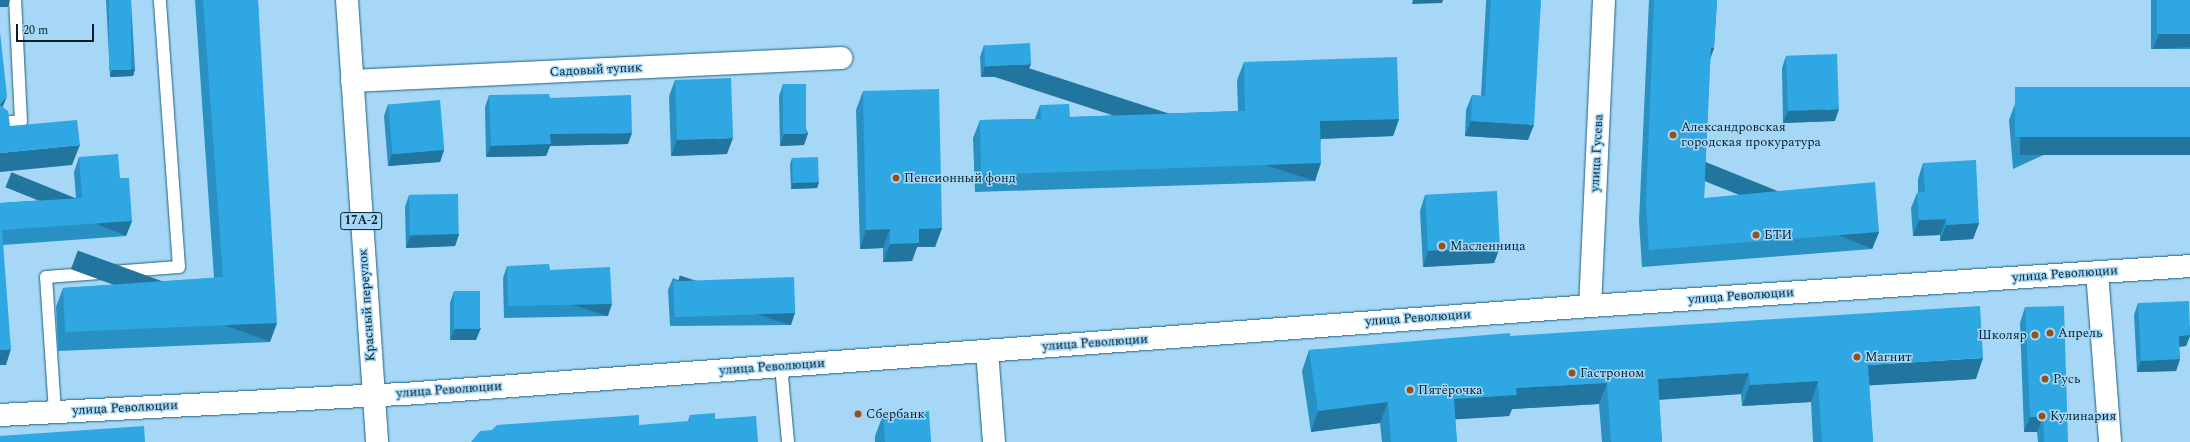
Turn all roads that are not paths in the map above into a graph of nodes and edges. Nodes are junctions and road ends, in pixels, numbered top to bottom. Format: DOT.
graph roads {
  1 [pos="15,0"];
  2 [pos="160,0"];
  3 [pos="347,0"];
  4 [pos="1604,0"];
  5 [pos="841,58"];
  6 [pos="352,81"];
  7 [pos="0,123"];
  8 [pos="2190,266"];
  9 [pos="2097,272"];
  10 [pos="1590,306"];
  11 [pos="987,351"];
  12 [pos="781,366"];
  13 [pos="373,395"];
  14 [pos="56,412"];
  15 [pos="0,415"];
  16 [pos="377,442"];
  17 [pos="788,442"];
  18 [pos="994,442"];
  19 [pos="2110,442"];
  1 -- 7 [label="lane"];
  2 -- 14 [label="lane"];
  3 -- 6 [label="street, Красный переулок / 17А-2"];
  4 -- 10 [label="street, улица Гусева"];
  5 -- 6 [label="street, Садовый тупик"];
  6 -- 13 [label="street, Красный переулок / 17А-2"];
  8 -- 9 [label="street, улица Революции"];
  9 -- 10 [label="street, улица Революции"];
  9 -- 19 [label="street"];
  10 -- 11 [label="street, улица Революции"];
  11 -- 12 [label="street, улица Революции"];
  11 -- 18 [label="street"];
  12 -- 13 [label="street, улица Революции"];
  12 -- 17 [label="lane"];
  13 -- 14 [label="street, улица Революции"];
  13 -- 16 [label="street, Красный переулок / 17А-2"];
  14 -- 15 [label="street, улица Революции"];
}
